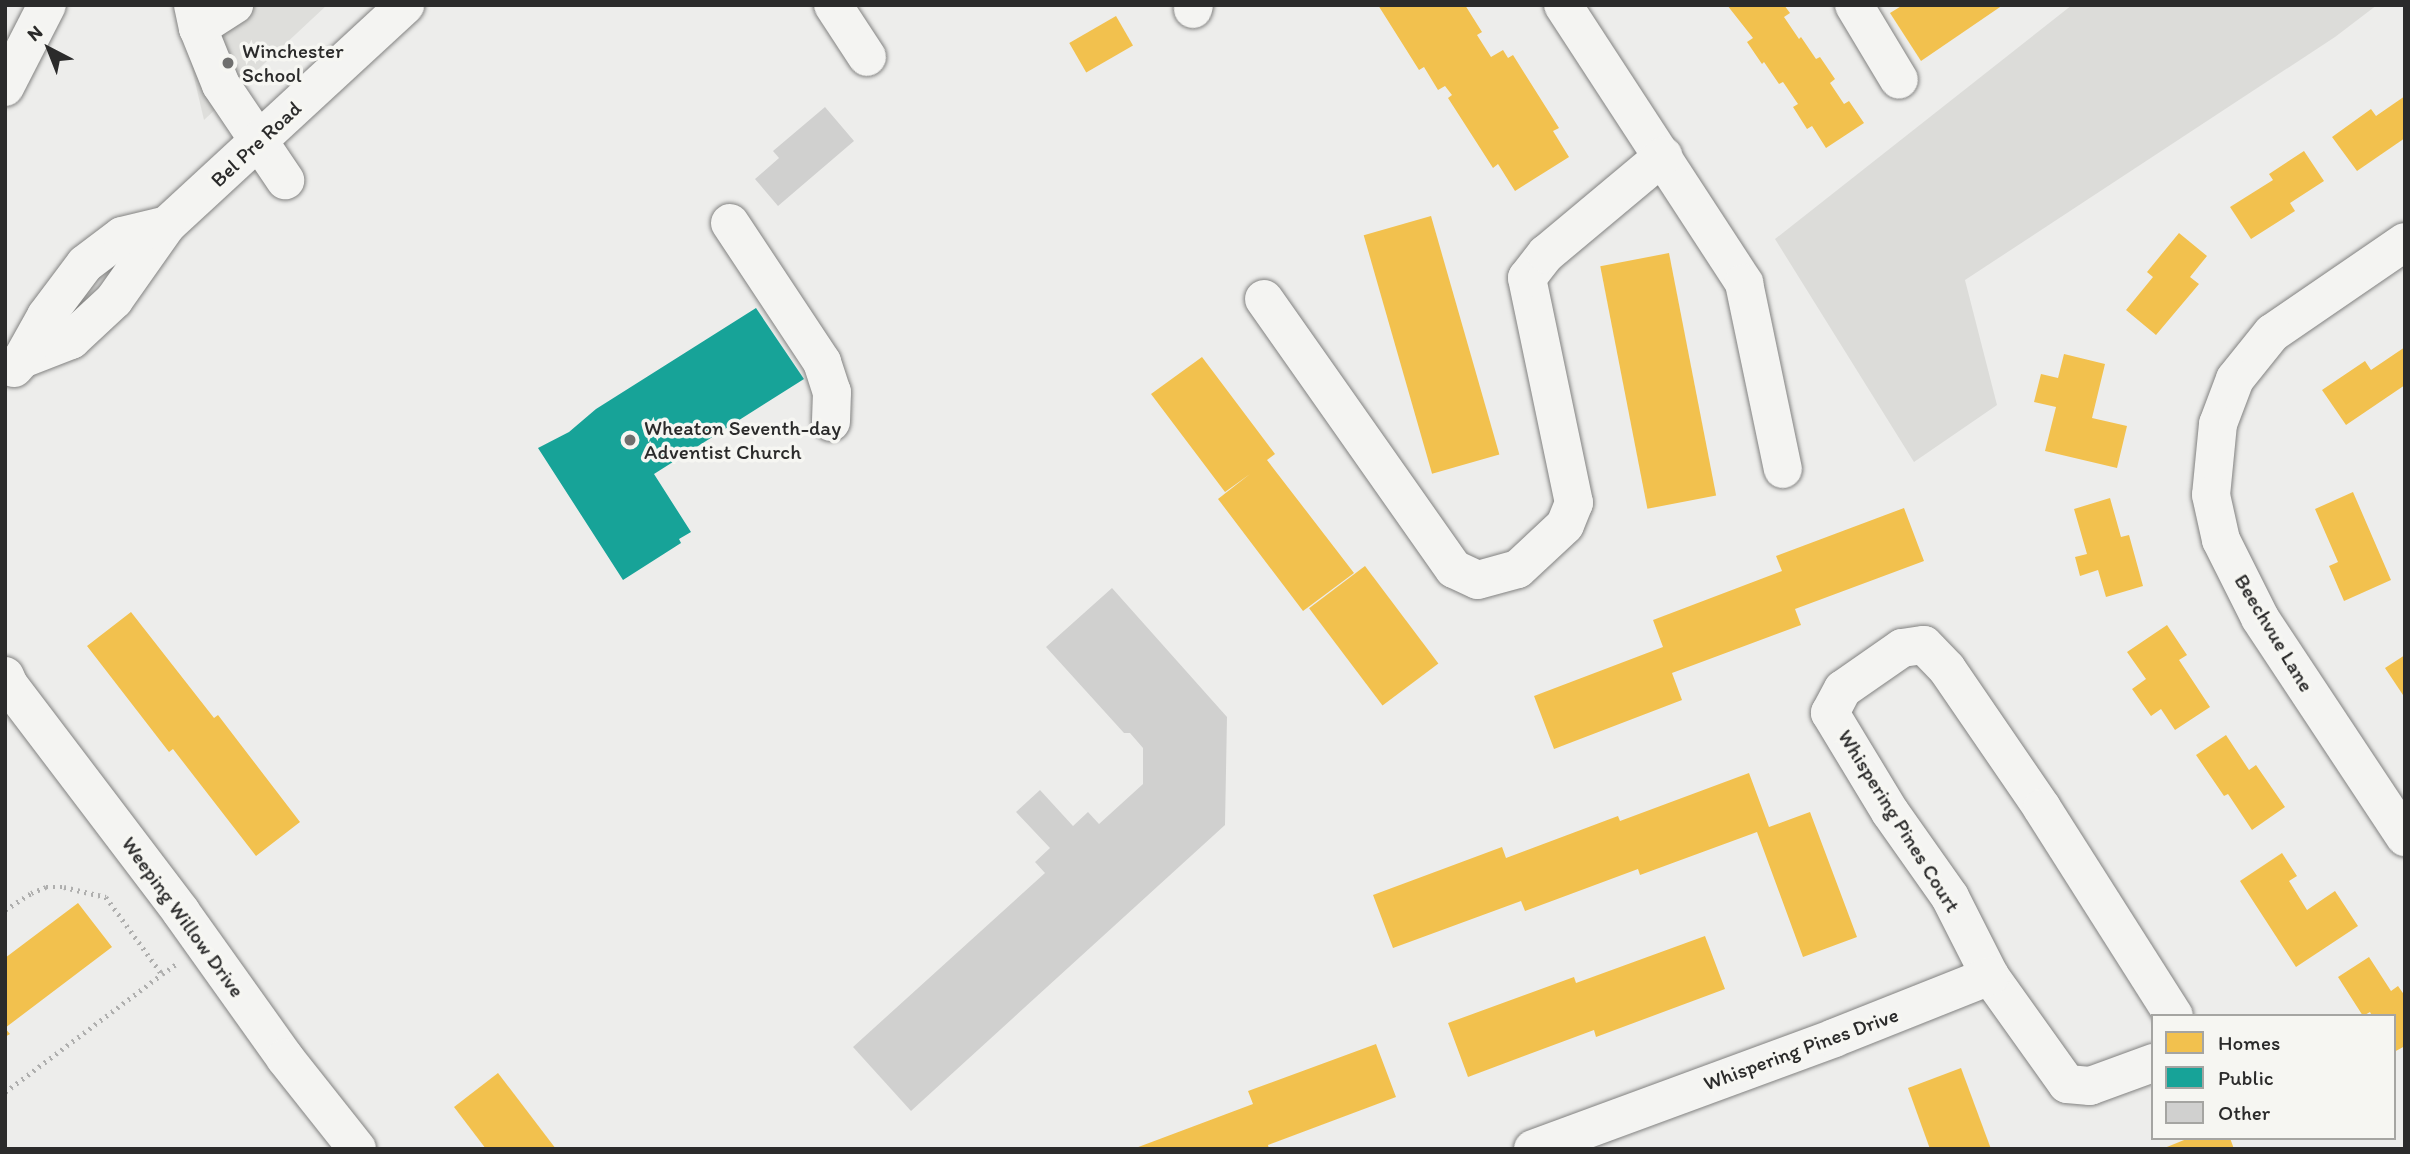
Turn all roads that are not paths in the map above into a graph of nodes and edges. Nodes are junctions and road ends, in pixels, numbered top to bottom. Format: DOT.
graph roads {
  1 [pos="47,5"];
  2 [pos="234,5"];
  3 [pos="405,5"];
  4 [pos="834,5"];
  5 [pos="1563,5"];
  6 [pos="1854,5"];
  7 [pos="195,17"];
  8 [pos="867,57"];
  9 [pos="1899,80"];
  10 [pos="5,87"];
  11 [pos="258,143"];
  12 [pos="1663,156"];
  13 [pos="285,180"];
  14 [pos="730,223"];
  15 [pos="2405,242"];
  16 [pos="1264,299"];
  17 [pos="14,368"];
  18 [pos="831,422"];
  19 [pos="1783,469"];
  20 [pos="7,681"];
  21 [pos="2405,837"];
  22 [pos="1990,976"];
  23 [pos="2173,1014"];
  24 [pos="2151,1064"];
  25 [pos="1616,1134"];
  26 [pos="357,1149"];
  27 [pos="1533,1149"];
  1 -- 10 [label="street"];
  2 -- 7 [label="street"];
  3 -- 11 [label="street, Bel Pre Road"];
  4 -- 8 [label="street"];
  5 -- 12 [label="street"];
  6 -- 9 [label="street"];
  7 -- 11 [label="street"];
  11 -- 13 [label="street"];
  11 -- 17 [label="street, Bel Pre Road"];
  12 -- 16 [label="street"];
  12 -- 19 [label="street"];
  14 -- 18 [label="street"];
  15 -- 21 [label="street, Beechvue Lane"];
  20 -- 26 [label="street, Weeping Willow Drive"];
  22 -- 23 [label="street, Whispering Pines Court"];
  22 -- 24 [label="street, Whispering Pines Court"];
  22 -- 25 [label="street, Whispering Pines Drive"];
  25 -- 27 [label="street, Whispering Pines Drive"];
}
